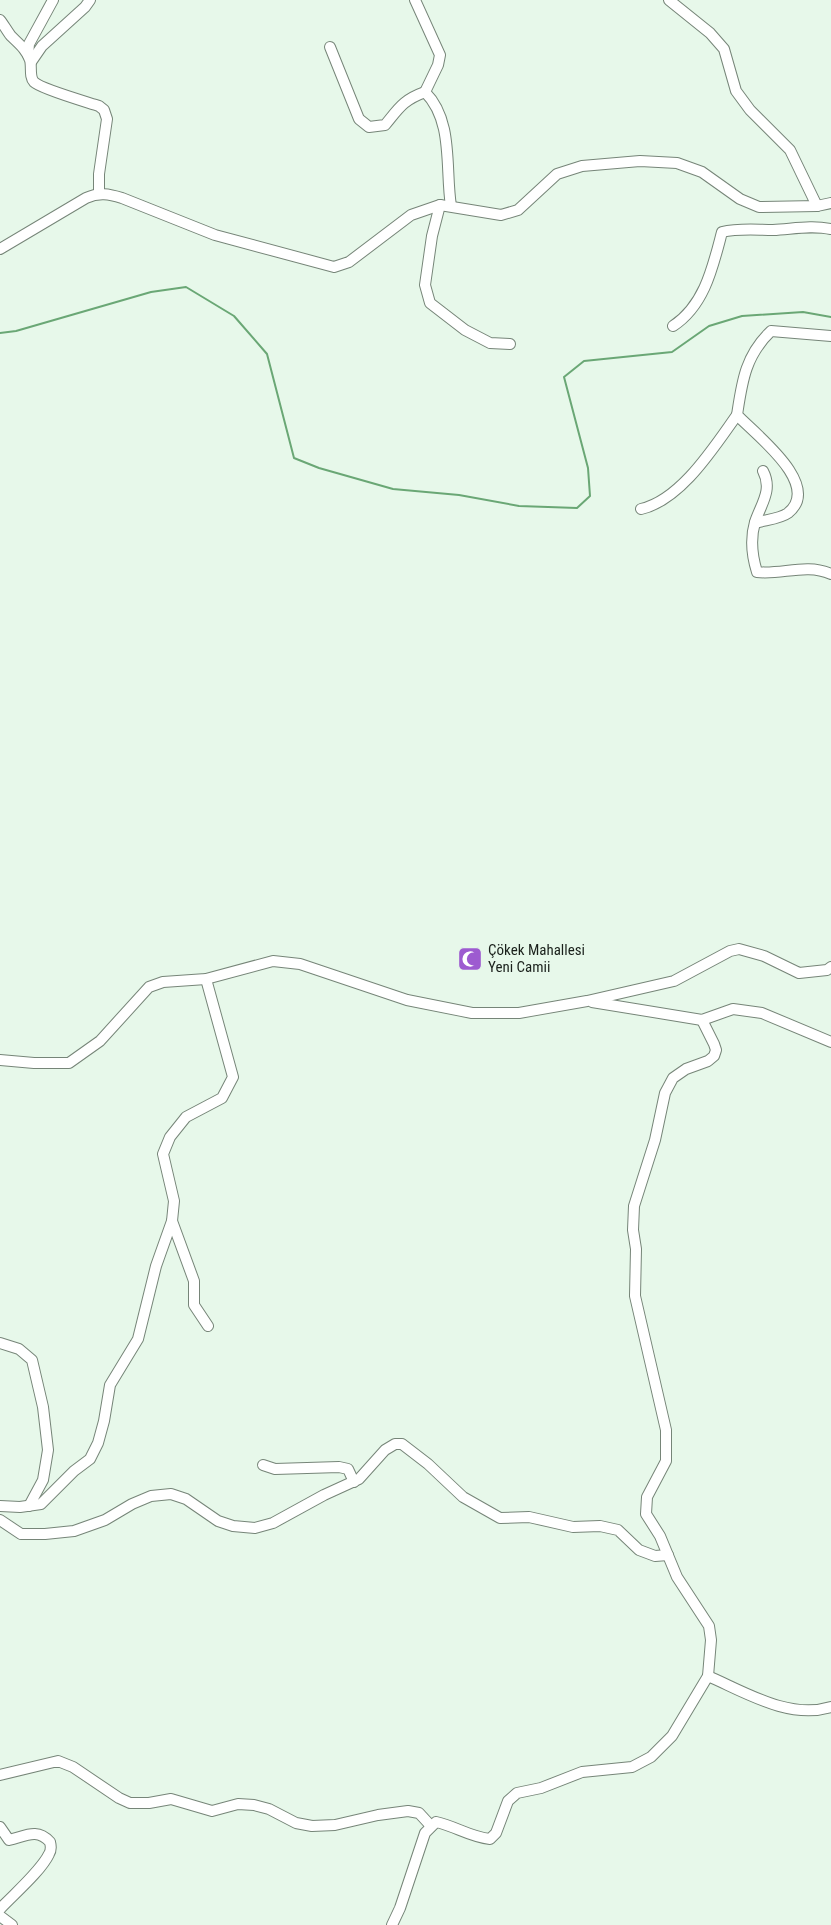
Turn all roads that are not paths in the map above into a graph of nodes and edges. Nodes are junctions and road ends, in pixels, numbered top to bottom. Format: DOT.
graph roads {
  1 [pos="53,0"];
  2 [pos="90,0"];
  3 [pos="415,0"];
  4 [pos="669,0"];
  5 [pos="0,20"];
  6 [pos="330,47"];
  7 [pos="29,59"];
  8 [pos="425,92"];
  9 [pos="99,194"];
  10 [pos="831,203"];
  11 [pos="440,205"];
  12 [pos="451,206"];
  13 [pos="817,206"];
  14 [pos="831,228"];
  15 [pos="0,249"];
  16 [pos="673,326"];
  17 [pos="831,336"];
  18 [pos="510,344"];
  19 [pos="737,416"];
  20 [pos="763,471"];
  21 [pos="642,509"];
  22 [pos="755,523"];
  23 [pos="831,574"];
  24 [pos="831,967"];
  25 [pos="206,979"];
  26 [pos="587,1001"];
  27 [pos="702,1020"];
  28 [pos="831,1042"];
  29 [pos="0,1060"];
  30 [pos="172,1221"];
  31 [pos="208,1326"];
  32 [pos="0,1343"];
  33 [pos="263,1465"];
  34 [pos="354,1482"];
  35 [pos="0,1506"];
  36 [pos="29,1506"];
  37 [pos="0,1520"];
  38 [pos="668,1555"];
  39 [pos="708,1676"];
  40 [pos="831,1707"];
  41 [pos="0,1775"];
  42 [pos="430,1826"];
  43 [pos="0,1827"];
  44 [pos="0,1909"];
  45 [pos="0,1916"];
  46 [pos="12,1925"];
  47 [pos="392,1925"];
  1 -- 7 [label="street"];
  2 -- 7 [label="street"];
  3 -- 8 [label="street"];
  4 -- 13 [label="street"];
  5 -- 7 [label="street"];
  6 -- 8 [label="street"];
  7 -- 9 [label="street"];
  8 -- 12 [label="street"];
  9 -- 11 [label="street"];
  9 -- 15 [label="street"];
  10 -- 13 [label="street"];
  11 -- 12 [label="street"];
  11 -- 18 [label="street"];
  12 -- 13 [label="street"];
  14 -- 16 [label="street"];
  17 -- 19 [label="street"];
  19 -- 21 [label="street"];
  19 -- 22 [label="street"];
  20 -- 22 [label="street"];
  22 -- 23 [label="street"];
  24 -- 26 [label="street"];
  25 -- 26 [label="street"];
  25 -- 29 [label="street"];
  25 -- 30 [label="street"];
  26 -- 27 [label="street"];
  27 -- 28 [label="street"];
  27 -- 38 [label="street"];
  30 -- 31 [label="street"];
  30 -- 36 [label="street"];
  32 -- 36 [label="street"];
  33 -- 34 [label="street"];
  34 -- 37 [label="street"];
  34 -- 38 [label="street"];
  35 -- 36 [label="street"];
  38 -- 39 [label="street"];
  39 -- 40 [label="street"];
  39 -- 42 [label="street"];
  41 -- 42 [label="street"];
  42 -- 47 [label="street"];
  43 -- 44 [label="street"];
  45 -- 46 [label="street"];
}
